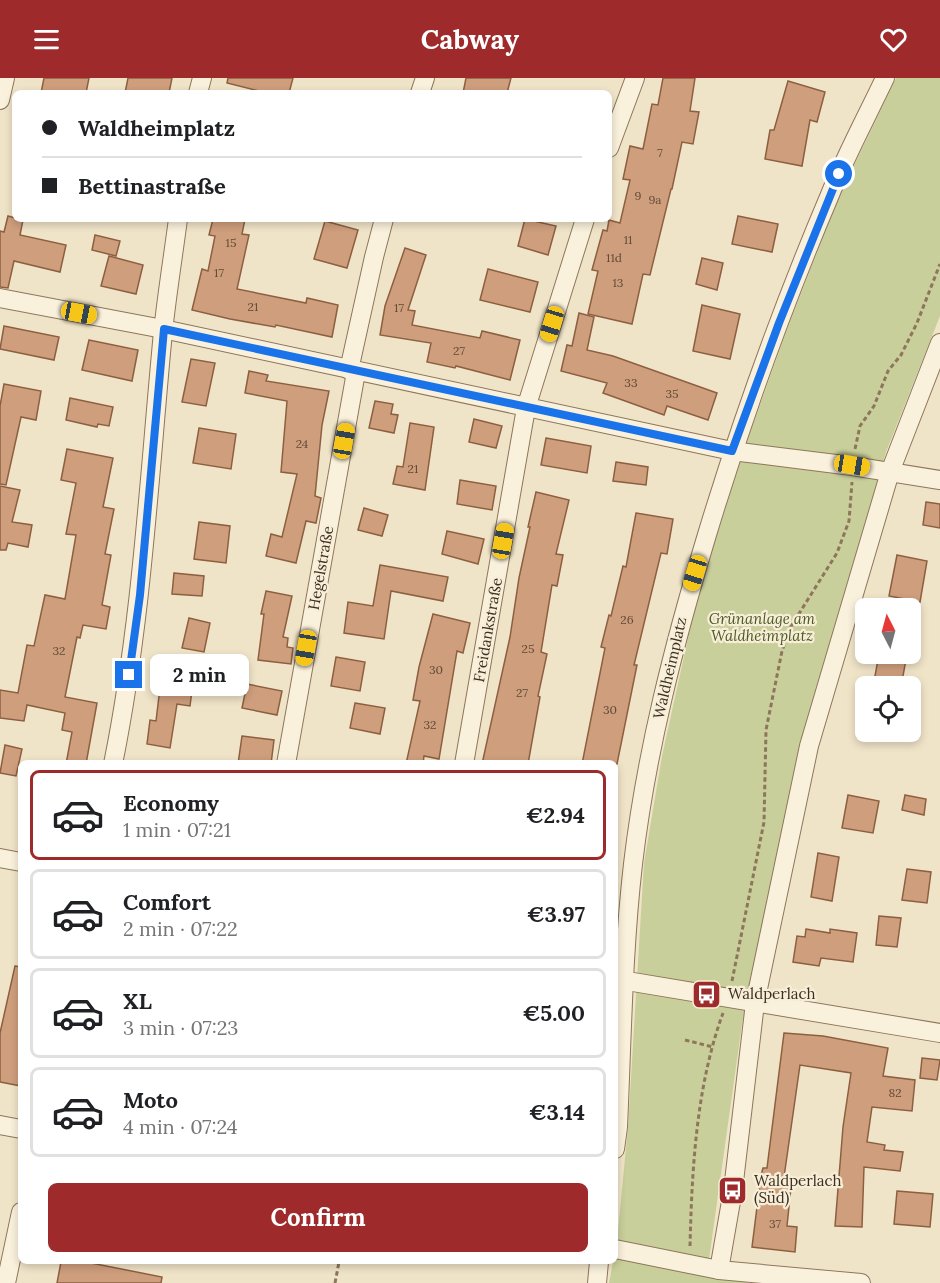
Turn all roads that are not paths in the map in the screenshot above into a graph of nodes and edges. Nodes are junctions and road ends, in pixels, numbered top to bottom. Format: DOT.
graph roads {
  1 [pos="5,78"];
  2 [pos="635,78"];
  3 [pos="885,78"];
  4 [pos="0,100"];
  5 [pos="612,140"];
  6 [pos="178,222"];
  7 [pos="383,222"];
  8 [pos="584,222"];
  9 [pos="0,298"];
  10 [pos="164,329"];
  11 [pos="940,343"];
  12 [pos="353,371"];
  13 [pos="526,408"];
  14 [pos="732,451"];
  15 [pos="890,472"];
  16 [pos="940,480"];
  17 [pos="114,760"];
  18 [pos="287,760"];
  19 [pos="465,760"];
  20 [pos="0,858"];
  21 [pos="18,861"];
  22 [pos="620,980"];
  23 [pos="755,1003"];
  24 [pos="940,1033"];
  25 [pos="0,1125"];
  26 [pos="618,1127"];
  27 [pos="18,1129"];
  28 [pos="18,1226"];
  29 [pos="618,1251"];
  30 [pos="599,1264"];
  31 [pos="719,1270"];
  32 [pos="6,1283"];
  33 [pos="597,1283"];
  34 [pos="861,1283"];
  1 -- 4 [label="street"];
  2 -- 5 [label="street"];
  3 -- 14 [label="street, Waldheimplatz"];
  6 -- 10 [label="street"];
  7 -- 12 [label="street, Hegelstraße"];
  8 -- 13 [label="street, Freidankstraße"];
  9 -- 10 [label="street"];
  10 -- 12 [label="street"];
  10 -- 17 [label="street"];
  11 -- 15 [label="street"];
  12 -- 13 [label="street"];
  12 -- 18 [label="street, Hegelstraße"];
  13 -- 14 [label="street"];
  13 -- 19 [label="street, Freidankstraße"];
  14 -- 15 [label="street"];
  14 -- 22 [label="street, Waldheimplatz"];
  15 -- 16 [label="street"];
  15 -- 23 [label="street"];
  20 -- 21 [label="street"];
  22 -- 23 [label="street"];
  22 -- 26 [label="street, Waldheimplatz"];
  23 -- 24 [label="street"];
  23 -- 31 [label="street"];
  25 -- 27 [label="street"];
  28 -- 32 [label="street"];
  29 -- 31 [label="street"];
  30 -- 33 [label="street"];
  31 -- 34 [label="street"];
}
